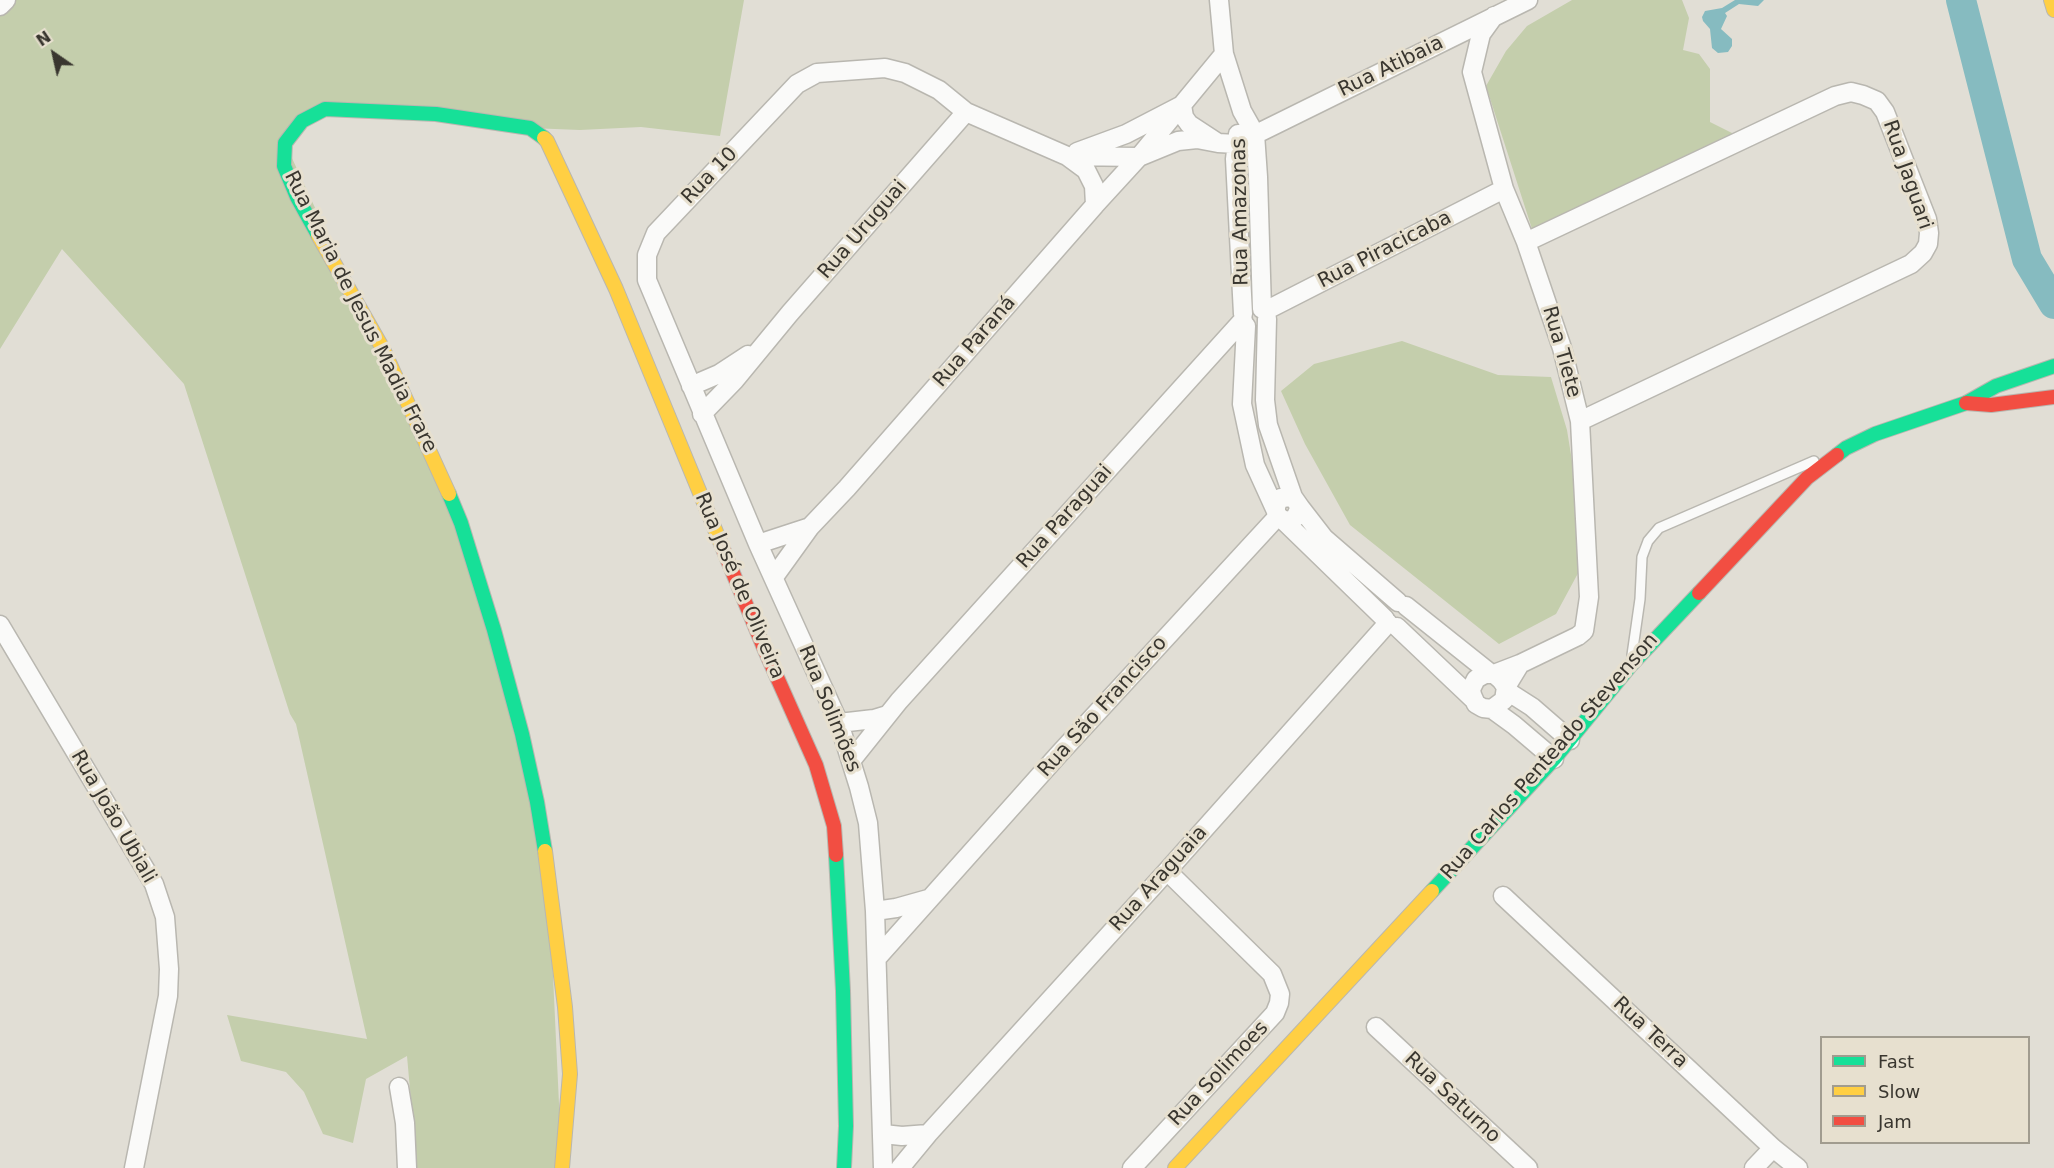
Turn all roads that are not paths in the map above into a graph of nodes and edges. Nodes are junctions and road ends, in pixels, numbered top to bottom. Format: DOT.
graph roads {
  1 [pos="6,0"];
  2 [pos="1219,0"];
  3 [pos="1528,0"];
  4 [pos="2051,0"];
  5 [pos="0,6"];
  6 [pos="2054,10"];
  7 [pos="1494,16"];
  8 [pos="1224,54"];
  9 [pos="1182,105"];
  10 [pos="1242,111"];
  11 [pos="966,112"];
  12 [pos="436,114"];
  13 [pos="1255,134"];
  14 [pos="1227,143"];
  15 [pos="1066,156"];
  16 [pos="1139,158"];
  17 [pos="1504,189"];
  18 [pos="1095,205"];
  19 [pos="1526,242"];
  20 [pos="647,280"];
  21 [pos="1265,313"];
  22 [pos="1244,320"];
  23 [pos="760,348"];
  24 [pos="2054,366"];
  25 [pos="691,386"];
  26 [pos="2054,397"];
  27 [pos="2022,401"];
  28 [pos="1966,402"];
  29 [pos="2054,413"];
  30 [pos="702,414"];
  31 [pos="1580,421"];
  32 [pos="1846,448"];
  33 [pos="1297,502"];
  34 [pos="1279,515"];
  35 [pos="810,527"];
  36 [pos="758,544"];
  37 [pos="774,577"];
  38 [pos="1402,604"];
  39 [pos="1390,623"];
  40 [pos="0,626"];
  41 [pos="1520,664"];
  42 [pos="1631,665"];
  43 [pos="1492,674"];
  44 [pos="1507,689"];
  45 [pos="1474,700"];
  46 [pos="1492,709"];
  47 [pos="887,715"];
  48 [pos="839,723"];
  49 [pos="1570,740"];
  50 [pos="1554,759"];
  51 [pos="851,761"];
  52 [pos="1167,871"];
  53 [pos="1503,896"];
  54 [pos="928,899"];
  55 [pos="875,911"];
  56 [pos="877,958"];
  57 [pos="1376,1027"];
  58 [pos="399,1088"];
  59 [pos="883,1134"];
  60 [pos="928,1134"];
  61 [pos="1773,1148"];
  62 [pos="134,1168"];
  63 [pos="407,1168"];
  64 [pos="562,1168"];
  65 [pos="844,1168"];
  66 [pos="883,1168"];
  67 [pos="900,1168"];
  68 [pos="1132,1168"];
  69 [pos="1175,1168"];
  70 [pos="1528,1168"];
  71 [pos="1754,1168"];
  72 [pos="1798,1168"];
  1 -- 5 [label="street"];
  2 -- 8 [label="street, Rua Amazonas"];
  3 -- 7 [label="street, Rua Atibaia"];
  4 -- 6 [label="street"];
  7 -- 13 [label="street, Rua Atibaia"];
  7 -- 17 [label="street, Rua Tiete"];
  8 -- 9 [label="street, Rua Paraná"];
  8 -- 10 [label="street, Rua Amazonas"];
  9 -- 14 [label="street"];
  9 -- 15 [label="street"];
  9 -- 16 [label="street, Rua Paraná"];
  10 -- 13 [label="street, Rua Amazonas"];
  10 -- 14 [label="street, Rua Amazonas"];
  11 -- 15 [label="street"];
  11 -- 20 [label="street, Rua 10"];
  11 -- 23 [label="street, Rua Uruguai"];
  12 -- 64 [label="street, Rua Maria de Jesus Madia Frare"];
  12 -- 65 [label="street, Rua José de Oliveira"];
  13 -- 14 [label="street, Rua Atibaia"];
  13 -- 21 [label="street, Rua Amazonas"];
  14 -- 16 [label="street, Rua Paraná"];
  14 -- 22 [label="street, Rua Amazonas"];
  15 -- 16 [label="street"];
  15 -- 18 [label="street"];
  16 -- 18 [label="street, Rua Paraná"];
  17 -- 19 [label="street, Rua Tiete"];
  17 -- 21 [label="street, Rua Piracicaba"];
  18 -- 35 [label="street, Rua Paraná"];
  19 -- 31 [label="street, Rua Tiete"];
  19 -- 31 [label="street, Rua Jaguari"];
  20 -- 25 [label="street, Rua Solimões"];
  21 -- 22 [label="street"];
  21 -- 33 [label="street, Rua Amazonas"];
  22 -- 34 [label="street, Rua Amazonas"];
  22 -- 47 [label="street, Rua Paraguai"];
  23 -- 25 [label="street, Rua Uruguai"];
  23 -- 30 [label="street, Rua Uruguai"];
  24 -- 28 [label="street, Rua Carlos Penteado Stevenson"];
  25 -- 30 [label="street, Rua Solimões"];
  26 -- 27 [label="street, Rua Carlos Penteado Stevenson"];
  27 -- 28 [label="street, Rua Carlos Penteado Stevenson"];
  27 -- 29 [label="street"];
  28 -- 32 [label="street, Rua Carlos Penteado Stevenson"];
  30 -- 36 [label="street, Rua Solimões"];
  31 -- 41 [label="street, Rua Tiete"];
  32 -- 42 [label="street, Rua Carlos Penteado Stevenson"];
  32 -- 42 [label="lane"];
  33 -- 34 [label="street, Rua São Francisco"];
  33 -- 38 [label="street, Rua Amazonas"];
  34 -- 39 [label="street, Rua Amazonas"];
  34 -- 54 [label="street, Rua São Francisco"];
  35 -- 36 [label="street, Rua Paraná"];
  35 -- 37 [label="street, Rua Paraná"];
  36 -- 37 [label="street, Rua Solimões"];
  37 -- 48 [label="street, Rua Solimões"];
  38 -- 39 [label="street, Rua Araguaia"];
  38 -- 43 [label="street, Rua Amazonas"];
  39 -- 45 [label="street, Rua Amazonas"];
  39 -- 52 [label="street, Rua Araguaia"];
  40 -- 62 [label="street, Rua João Ubiali"];
  41 -- 43 [label="street, Rua Tiete"];
  41 -- 44 [label="street"];
  42 -- 49 [label="street, Rua Carlos Penteado Stevenson"];
  43 -- 44 [label="street"];
  43 -- 45 [label="street"];
  44 -- 46 [label="street"];
  44 -- 49 [label="street"];
  45 -- 46 [label="street"];
  46 -- 50 [label="street"];
  47 -- 48 [label="street"];
  47 -- 51 [label="street, Rua Paraguai"];
  48 -- 51 [label="street, Rua Solimões"];
  49 -- 50 [label="street, Rua Carlos Penteado Stevenson"];
  50 -- 69 [label="street, Rua Carlos Penteado Stevenson"];
  51 -- 55 [label="street, Rua Solimões"];
  52 -- 60 [label="street, Rua Araguaia"];
  52 -- 68 [label="street, Rua Solimoes"];
  53 -- 61 [label="street, Rua Terra"];
  54 -- 55 [label="street"];
  54 -- 56 [label="street, Rua São Francisco"];
  55 -- 56 [label="street, Rua Solimões"];
  56 -- 59 [label="street, Rua Solimões"];
  57 -- 70 [label="street, Rua Saturno"];
  58 -- 63 [label="street"];
  59 -- 60 [label="street"];
  59 -- 66 [label="street, Rua Solimões"];
  60 -- 67 [label="street, Rua Araguaia"];
  61 -- 71 [label="street"];
  61 -- 72 [label="street, Rua Terra"];
}
